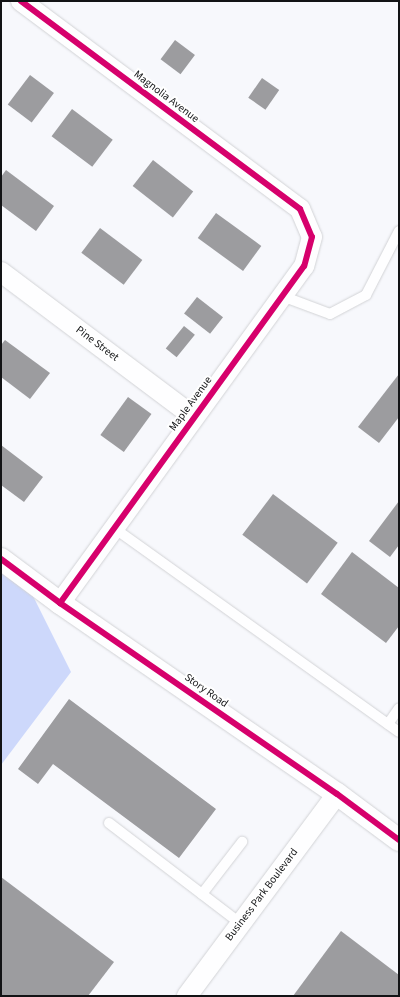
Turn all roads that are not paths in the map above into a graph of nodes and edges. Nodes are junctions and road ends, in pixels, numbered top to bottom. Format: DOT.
graph roads {
  1 [pos="21,1"];
  2 [pos="300,209"];
  3 [pos="399,231"];
  4 [pos="1,272"];
  5 [pos="282,296"];
  6 [pos="194,417"];
  7 [pos="114,528"];
  8 [pos="1,560"];
  9 [pos="60,603"];
  10 [pos="399,708"];
  11 [pos="388,724"];
  12 [pos="399,732"];
  13 [pos="337,794"];
  14 [pos="109,823"];
  15 [pos="399,840"];
  16 [pos="242,842"];
  17 [pos="202,894"];
  18 [pos="241,924"];
  19 [pos="187,996"];
  1 -- 2 [label="street, Magnolia Avenue"];
  2 -- 5 [label="street, Maple Avenue"];
  3 -- 5 [label="lane"];
  4 -- 6 [label="street, Pine Street"];
  5 -- 6 [label="street, Maple Avenue"];
  6 -- 7 [label="street, Maple Avenue"];
  7 -- 9 [label="street, Maple Avenue"];
  7 -- 11 [label="lane"];
  8 -- 9 [label="street, Story Road"];
  9 -- 13 [label="street, Story Road"];
  10 -- 11 [label="lane"];
  11 -- 12 [label="lane"];
  13 -- 15 [label="street, Story Road"];
  13 -- 18 [label="street, Business Park Boulevard"];
  14 -- 17 [label="lane"];
  16 -- 17 [label="lane"];
  17 -- 18 [label="lane"];
  18 -- 19 [label="street, Business Park Boulevard"];
}
